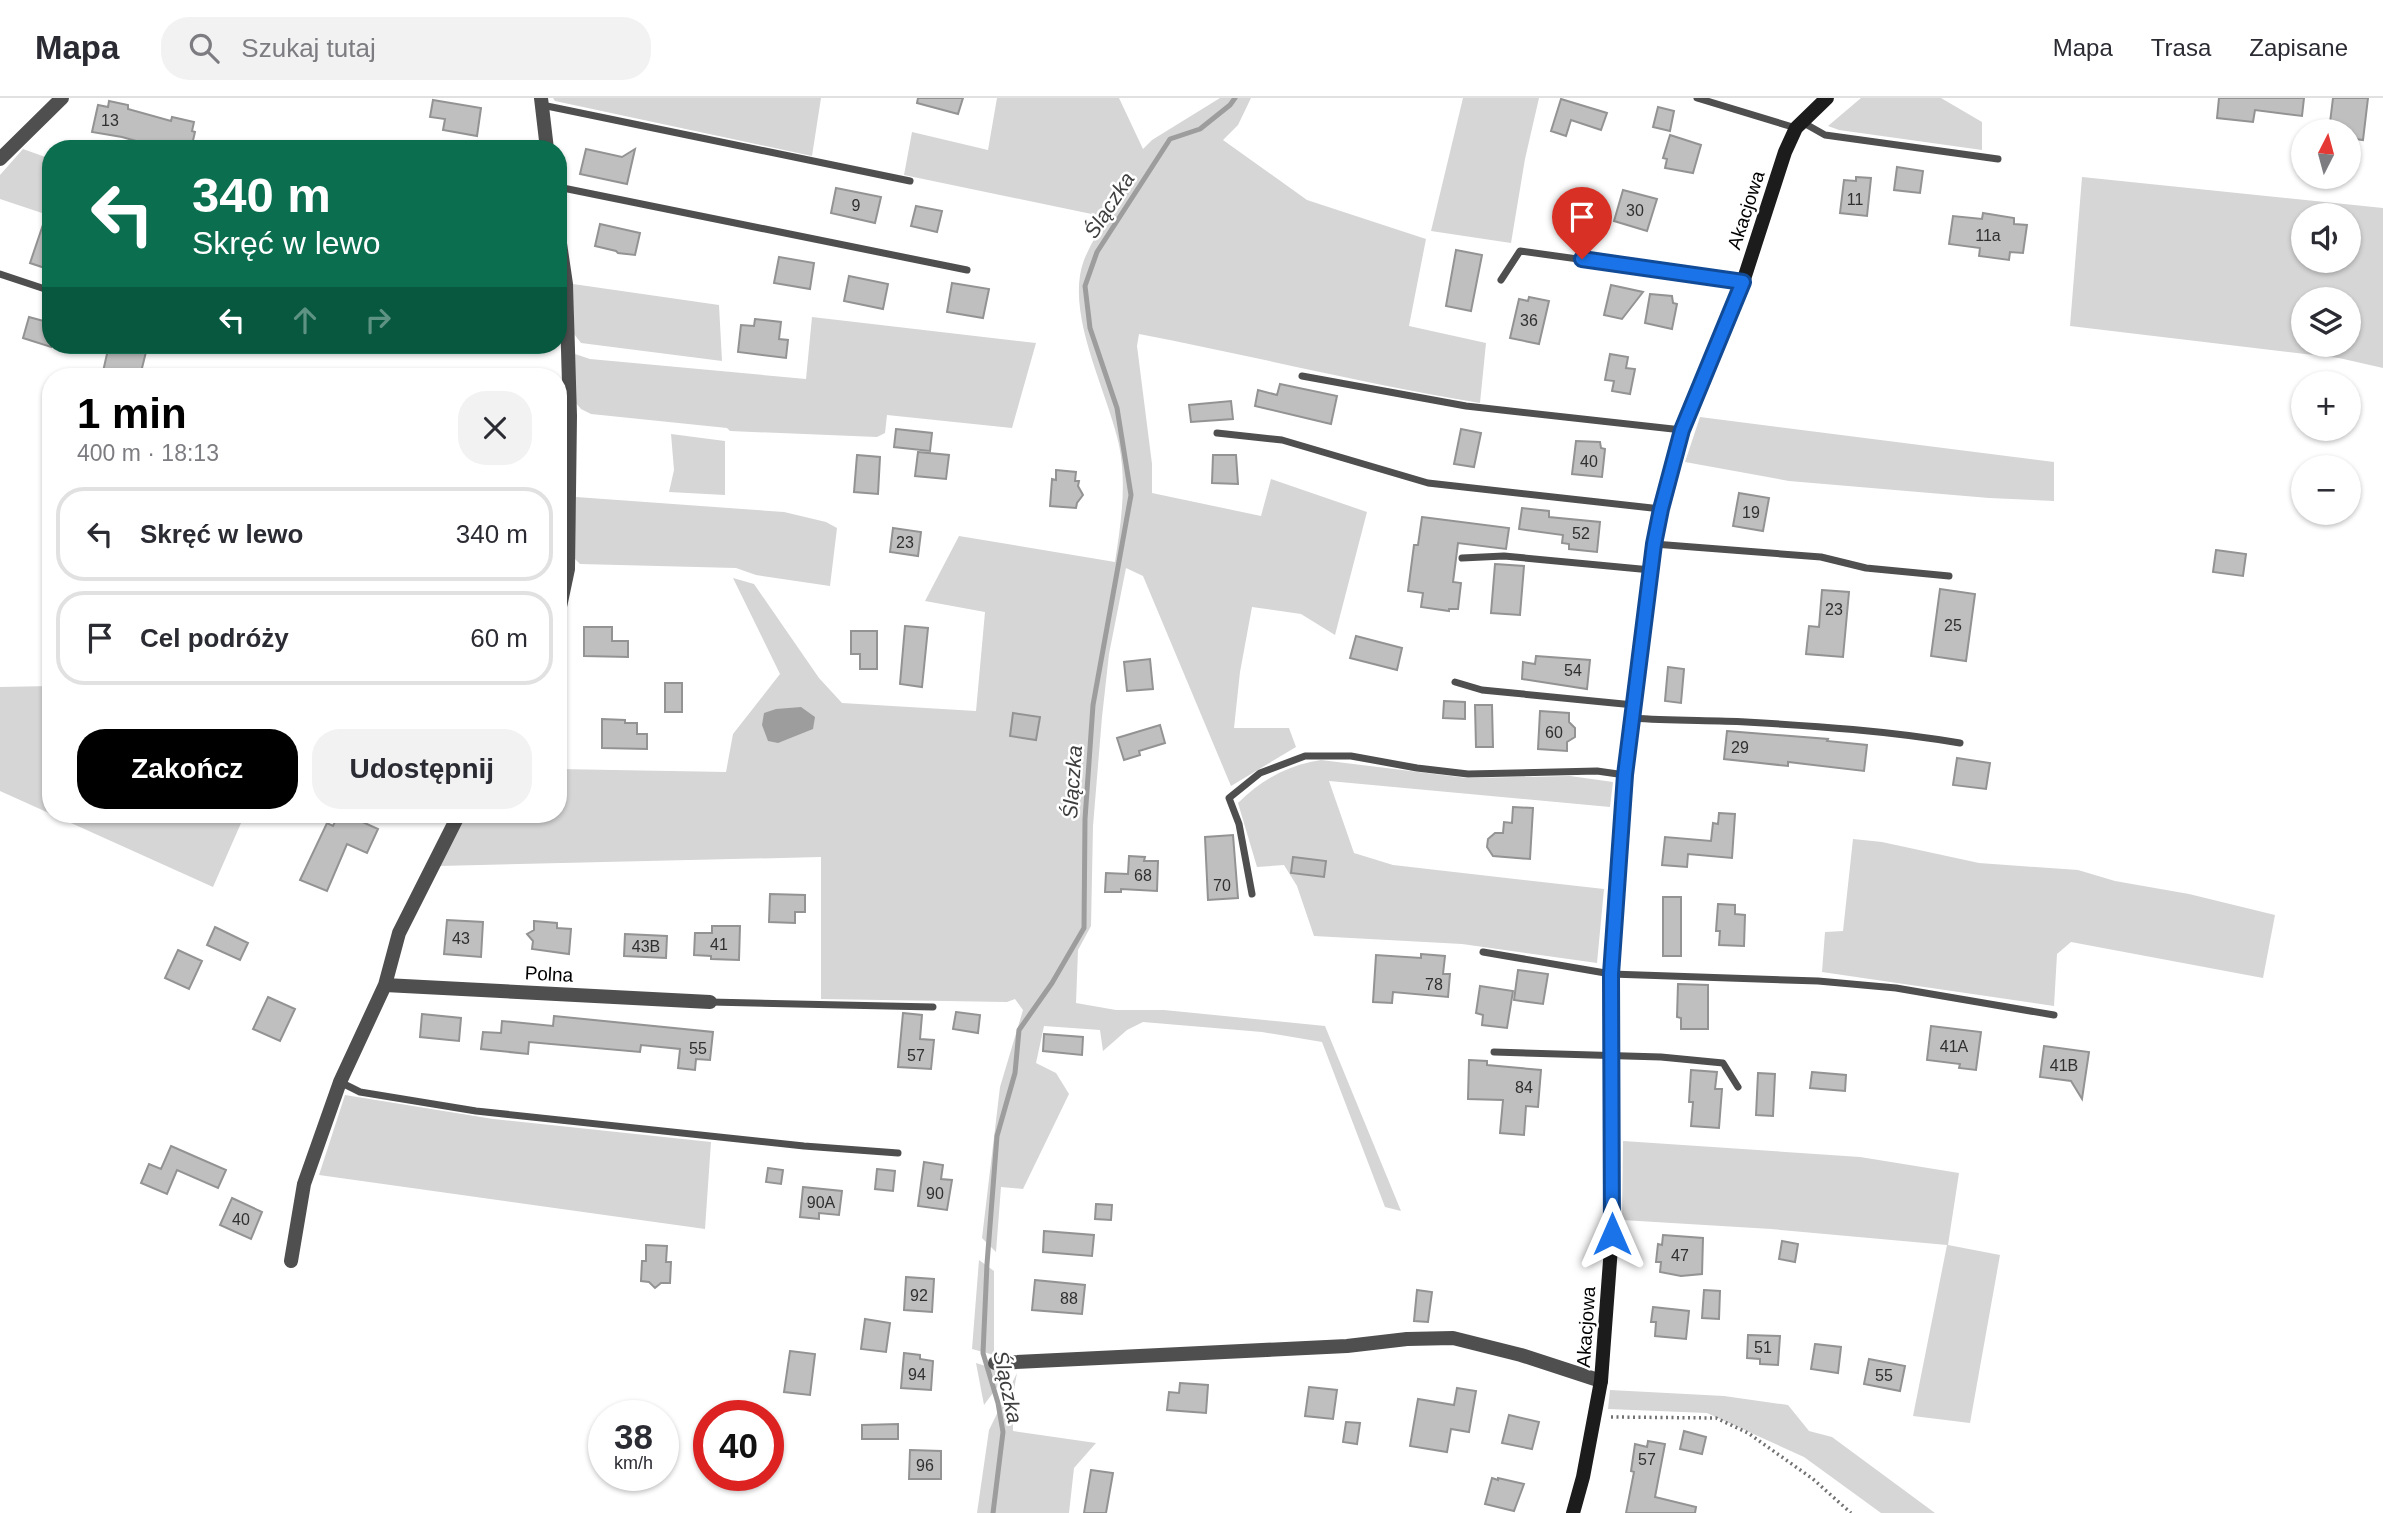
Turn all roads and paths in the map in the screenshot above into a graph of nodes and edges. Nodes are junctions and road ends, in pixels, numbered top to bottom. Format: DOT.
graph roads {
  1 [pos="62,98"];
  2 [pos="1696,98"];
  3 [pos="1827,98"];
  4 [pos="542,102"];
  5 [pos="1799,125"];
  6 [pos="546,140"];
  7 [pos="0,159"];
  8 [pos="1998,159"];
  9 [pos="910,181"];
  10 [pos="567,189"];
  11 [pos="967,270"];
  12 [pos="0,274"];
  13 [pos="1501,280"];
  14 [pos="1743,282"];
  15 [pos="42,288"];
  16 [pos="567,317"];
  17 [pos="1302,376"];
  18 [pos="1682,430"];
  19 [pos="1217,433"];
  20 [pos="1661,509"];
  21 [pos="1654,544"];
  22 [pos="1462,558"];
  23 [pos="1651,570"];
  24 [pos="567,571"];
  25 [pos="1949,576"];
  26 [pos="1455,682"];
  27 [pos="1633,712"];
  28 [pos="1960,743"];
  29 [pos="1625,775"];
  30 [pos="454,823"];
  31 [pos="1252,894"];
  32 [pos="1483,952"];
  33 [pos="1611,974"];
  34 [pos="385,985"];
  35 [pos="710,1002"];
  36 [pos="933,1007"];
  37 [pos="2054,1015"];
  38 [pos="1494,1052"];
  39 [pos="1611,1057"];
  40 [pos="340,1082"];
  41 [pos="1738,1087"];
  42 [pos="898,1153"];
  43 [pos="291,1261"];
  44 [pos="995,1363"];
  45 [pos="1601,1381"];
  46 [pos="1595,1416"];
  47 [pos="1573,1513"];
  48 [pos="1851,1513"];
  1 -- 7 [label="street"];
  2 -- 5 [label="lane"];
  3 -- 5 [label="street, Akacjowa"];
  4 -- 6 [label="street"];
  4 -- 9 [label="lane"];
  5 -- 8 [label="lane"];
  5 -- 14 [label="street, Akacjowa"];
  10 -- 11 [label="lane"];
  12 -- 15 [label="lane"];
  13 -- 14 [label="lane"];
  14 -- 18 [label="street, Akacjowa"];
  16 -- 24 [label="street"];
  17 -- 18 [label="lane"];
  18 -- 20 [label="street, Akacjowa"];
  19 -- 20 [label="lane"];
  20 -- 21 [label="street, Akacjowa"];
  21 -- 23 [label="street, Akacjowa"];
  21 -- 25 [label="lane"];
  22 -- 23 [label="lane"];
  23 -- 27 [label="street, Akacjowa"];
  26 -- 27 [label="lane"];
  27 -- 28 [label="lane"];
  27 -- 29 [label="street, Akacjowa"];
  29 -- 31 [label="lane"];
  29 -- 33 [label="street, Akacjowa"];
  30 -- 34 [label="street"];
  32 -- 33 [label="lane"];
  33 -- 37 [label="lane"];
  33 -- 39 [label="street, Akacjowa"];
  34 -- 35 [label="street, Polna"];
  34 -- 40 [label="street"];
  35 -- 36 [label="lane"];
  38 -- 39 [label="lane"];
  39 -- 41 [label="lane"];
  39 -- 45 [label="street, Akacjowa"];
  40 -- 42 [label="lane"];
  40 -- 43 [label="street"];
  44 -- 45 [label="street, Akacjowa"];
  45 -- 46 [label="street, Akacjowa"];
  46 -- 47 [label="street, Akacjowa"];
  46 -- 48 [label="path"];
}
